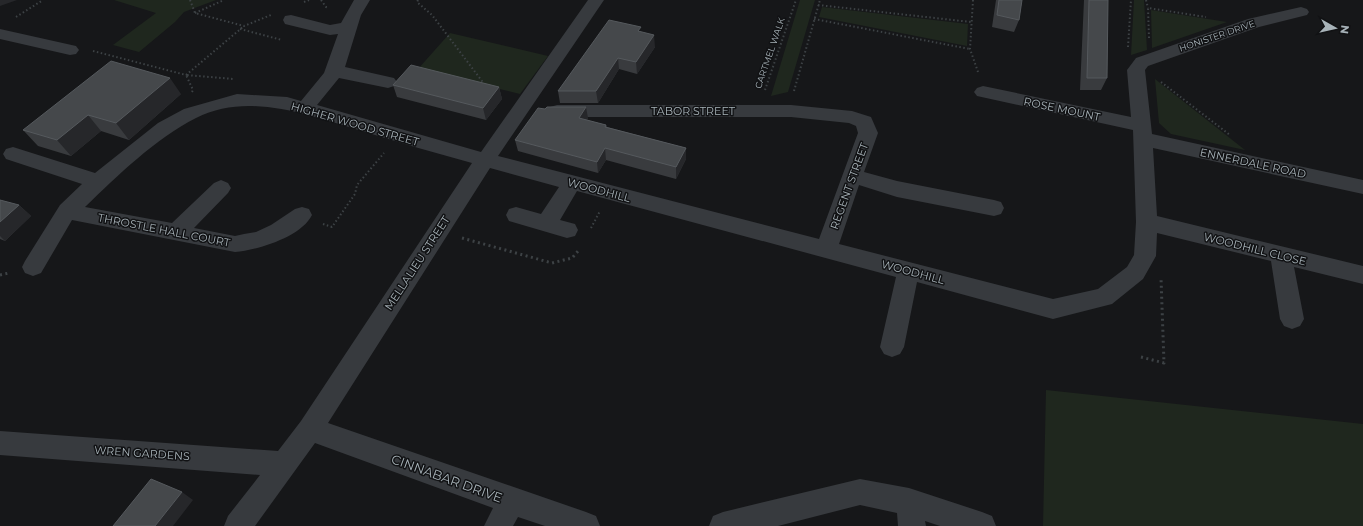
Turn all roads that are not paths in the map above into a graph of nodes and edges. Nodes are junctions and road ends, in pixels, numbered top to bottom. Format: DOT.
graph roads {
  1 [pos="362,0"];
  2 [pos="596,0"];
  3 [pos="1301,12"];
  4 [pos="284,17"];
  5 [pos="349,28"];
  6 [pos="0,34"];
  7 [pos="70,50"];
  8 [pos="1136,70"];
  9 [pos="335,71"];
  10 [pos="388,82"];
  11 [pos="983,92"];
  12 [pos="304,108"];
  13 [pos="520,108"];
  14 [pos="864,122"];
  15 [pos="1142,132"];
  16 [pos="13,154"];
  17 [pos="485,160"];
  18 [pos="852,176"];
  19 [pos="98,182"];
  20 [pos="572,183"];
  21 [pos="1363,187"];
  22 [pos="221,188"];
  23 [pos="994,208"];
  24 [pos="67,211"];
  25 [pos="516,216"];
  26 [pos="311,219"];
  27 [pos="1147,222"];
  28 [pos="546,224"];
  29 [pos="568,230"];
  30 [pos="176,233"];
  31 [pos="826,250"];
  32 [pos="1281,255"];
  33 [pos="33,267"];
  34 [pos="908,271"];
  35 [pos="1363,276"];
  36 [pos="1292,319"];
  37 [pos="892,347"];
  38 [pos="310,428"];
  39 [pos="0,442"];
  40 [pos="284,464"];
  41 [pos="511,501"];
  42 [pos="911,514"];
  43 [pos="238,526"];
  44 [pos="498,526"];
  45 [pos="586,526"];
  46 [pos="723,526"];
  47 [pos="982,526"];
  1 -- 5 [label="street"];
  2 -- 13 [label="street, MELLALIEU STREET"];
  3 -- 8 [label="street, HONISTER DRIVE"];
  4 -- 5 [label="street"];
  5 -- 9 [label="street"];
  6 -- 7 [label="street"];
  8 -- 15 [label="street, WOODHILL"];
  9 -- 10 [label="street"];
  9 -- 12 [label="street"];
  11 -- 15 [label="street, ROSE MOUNT"];
  12 -- 17 [label="street, HIGHER WOOD STREET"];
  12 -- 19 [label="street, HIGHER WOOD STREET"];
  13 -- 14 [label="street, TABOR STREET"];
  13 -- 17 [label="street, MELLALIEU STREET"];
  14 -- 18 [label="street, REGENT STREET"];
  15 -- 21 [label="street, ENNERDALE ROAD"];
  15 -- 27 [label="street, WOODHILL"];
  16 -- 19 [label="street"];
  17 -- 20 [label="street, WOODHILL"];
  17 -- 38 [label="street, MELLALIEU STREET"];
  18 -- 23 [label="street"];
  18 -- 31 [label="street, REGENT STREET"];
  19 -- 24 [label="street, HIGHER WOOD STREET"];
  20 -- 28 [label="street"];
  20 -- 31 [label="street, WOODHILL"];
  22 -- 30 [label="street"];
  24 -- 30 [label="street, THROSTLE HALL COURT"];
  24 -- 33 [label="street, HIGHER WOOD STREET"];
  25 -- 28 [label="street"];
  26 -- 30 [label="street, THROSTLE HALL COURT"];
  27 -- 32 [label="street, WOODHILL CLOSE"];
  27 -- 34 [label="street, WOODHILL"];
  28 -- 29 [label="street"];
  31 -- 34 [label="street, WOODHILL"];
  32 -- 35 [label="street, WOODHILL CLOSE"];
  32 -- 36 [label="street"];
  34 -- 37 [label="street"];
  38 -- 40 [label="street, MELLALIEU STREET"];
  38 -- 41 [label="street, CINNABAR DRIVE"];
  39 -- 40 [label="street, WREN GARDENS"];
  40 -- 43 [label="street, MELLALIEU STREET"];
  41 -- 44 [label="street"];
  41 -- 45 [label="street, CINNABAR DRIVE"];
  42 -- 46 [label="street"];
  42 -- 47 [label="street"];
}
